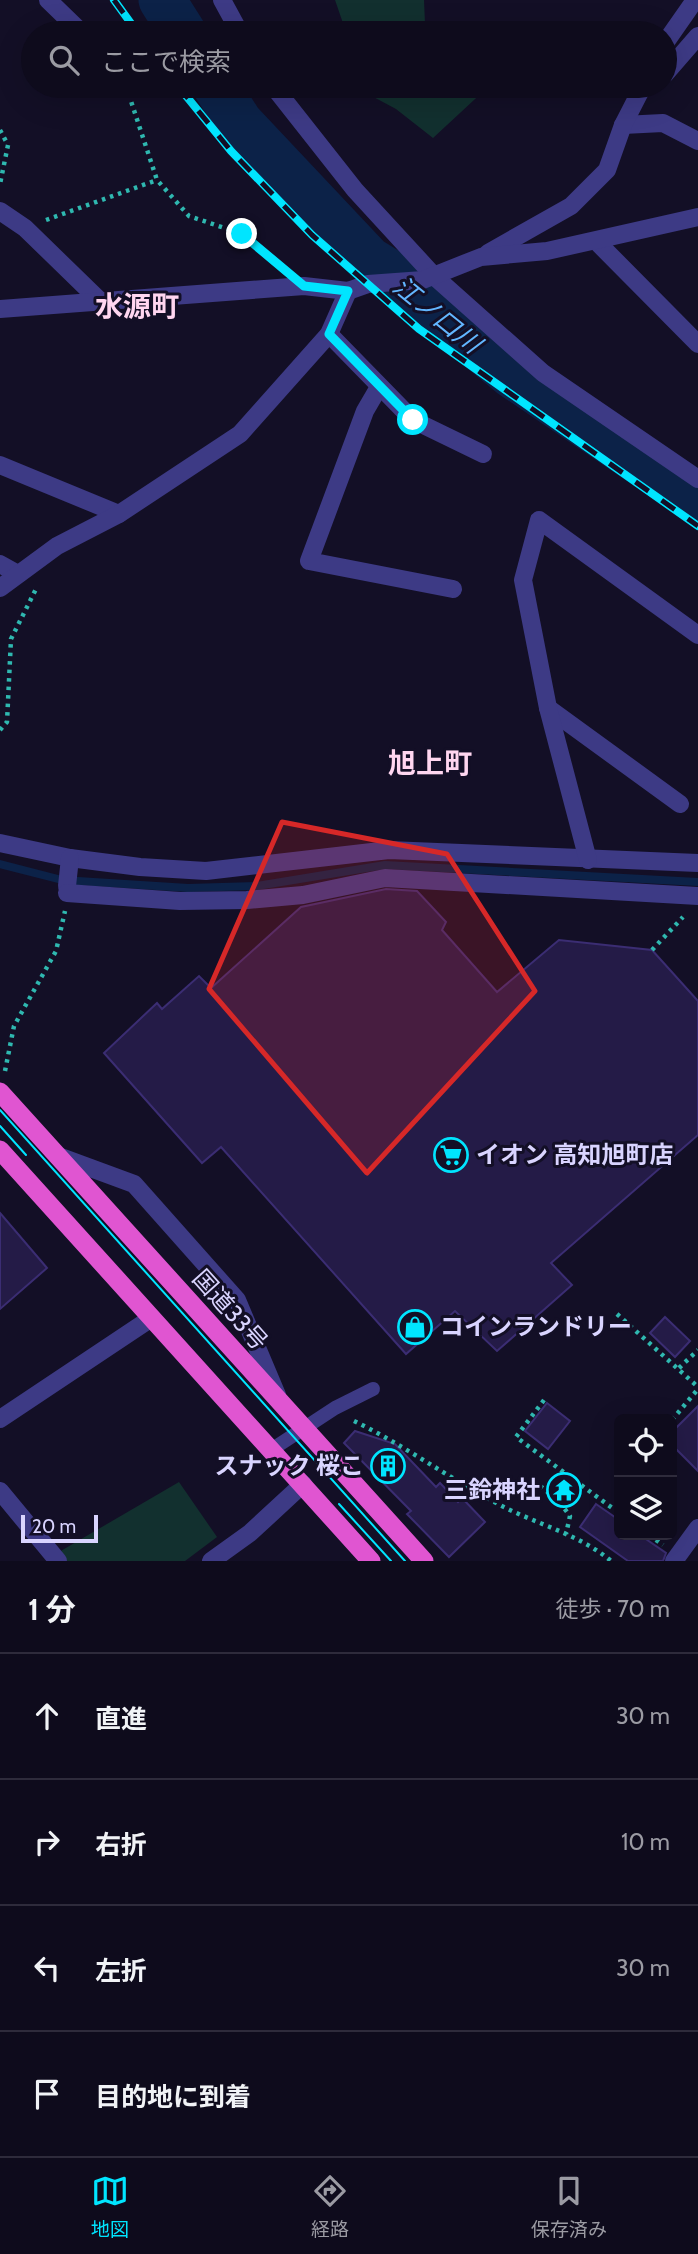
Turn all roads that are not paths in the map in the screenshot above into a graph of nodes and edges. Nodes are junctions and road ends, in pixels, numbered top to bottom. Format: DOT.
graph roads {
  1 [pos="48,0"];
  2 [pos="222,0"];
  3 [pos="695,0"];
  4 [pos="70,21"];
  5 [pos="233,21"];
  6 [pos="677,26"];
  7 [pos="698,36"];
  8 [pos="677,60"];
  9 [pos="282,98"];
  10 [pos="637,98"];
  11 [pos="643,98"];
  12 [pos="627,117"];
  13 [pos="698,141"];
  14 [pos="0,211"];
  15 [pos="698,217"];
  16 [pos="596,241"];
  17 [pos="481,257"];
  18 [pos="429,278"];
  19 [pos="348,291"];
  20 [pos="99,300"];
  21 [pos="0,309"];
  22 [pos="329,334"];
  23 [pos="698,344"];
  24 [pos="379,387"];
  25 [pos="483,454"];
  26 [pos="0,464"];
  27 [pos="698,479"];
  28 [pos="119,514"];
  29 [pos="0,564"];
  30 [pos="18,574"];
  31 [pos="0,588"];
  32 [pos="453,589"];
  33 [pos="698,635"];
  34 [pos="548,708"];
  35 [pos="680,804"];
  36 [pos="0,843"];
  37 [pos="588,860"];
  38 [pos="698,863"];
  39 [pos="276,869"];
  40 [pos="68,876"];
  41 [pos="279,894"];
  42 [pos="694,904"];
  43 [pos="1,1092"];
  44 [pos="0,1150"];
  45 [pos="58,1156"];
  46 [pos="150,1319"];
  47 [pos="373,1389"];
  48 [pos="279,1401"];
  49 [pos="0,1419"];
  50 [pos="304,1428"];
  51 [pos="271,1450"];
  52 [pos="303,1485"];
  53 [pos="0,1491"];
  54 [pos="698,1528"];
  55 [pos="58,1561"];
  56 [pos="211,1561"];
  57 [pos="371,1561"];
  58 [pos="424,1561"];
  59 [pos="674,1561"];
  1 -- 4 [label="street"];
  2 -- 5 [label="street"];
  3 -- 6 [label="street"];
  7 -- 8 [label="street"];
  9 -- 18 [label="street"];
  10 -- 12 [label="street"];
  11 -- 12 [label="street"];
  12 -- 13 [label="street"];
  12 -- 17 [label="street"];
  14 -- 20 [label="street"];
  15 -- 16 [label="street"];
  16 -- 17 [label="street"];
  16 -- 23 [label="street"];
  17 -- 18 [label="street"];
  18 -- 19 [label="street"];
  18 -- 27 [label="street"];
  19 -- 20 [label="street"];
  19 -- 22 [label="street"];
  20 -- 21 [label="street"];
  22 -- 24 [label="street"];
  22 -- 28 [label="street"];
  24 -- 25 [label="street"];
  24 -- 32 [label="street"];
  26 -- 28 [label="street"];
  28 -- 30 [label="street"];
  29 -- 30 [label="street"];
  30 -- 31 [label="street"];
  33 -- 34 [label="street"];
  34 -- 35 [label="street"];
  34 -- 37 [label="street"];
  36 -- 40 [label="street"];
  37 -- 38 [label="street"];
  37 -- 39 [label="street"];
  39 -- 40 [label="street"];
  39 -- 41 [label="street"];
  40 -- 41 [label="street"];
  41 -- 42 [label="street"];
  43 -- 45 [label="highway, 国道33号"];
  44 -- 46 [label="highway"];
  45 -- 48 [label="highway, 国道33号"];
  45 -- 48 [label="street"];
  46 -- 49 [label="street"];
  46 -- 51 [label="highway"];
  47 -- 50 [label="lane"];
  48 -- 50 [label="highway, 国道33号"];
  50 -- 51 [label="lane"];
  50 -- 58 [label="highway, 国道33号"];
  51 -- 52 [label="highway"];
  52 -- 56 [label="street"];
  52 -- 57 [label="highway"];
  53 -- 55 [label="street"];
  54 -- 59 [label="street"];
}
